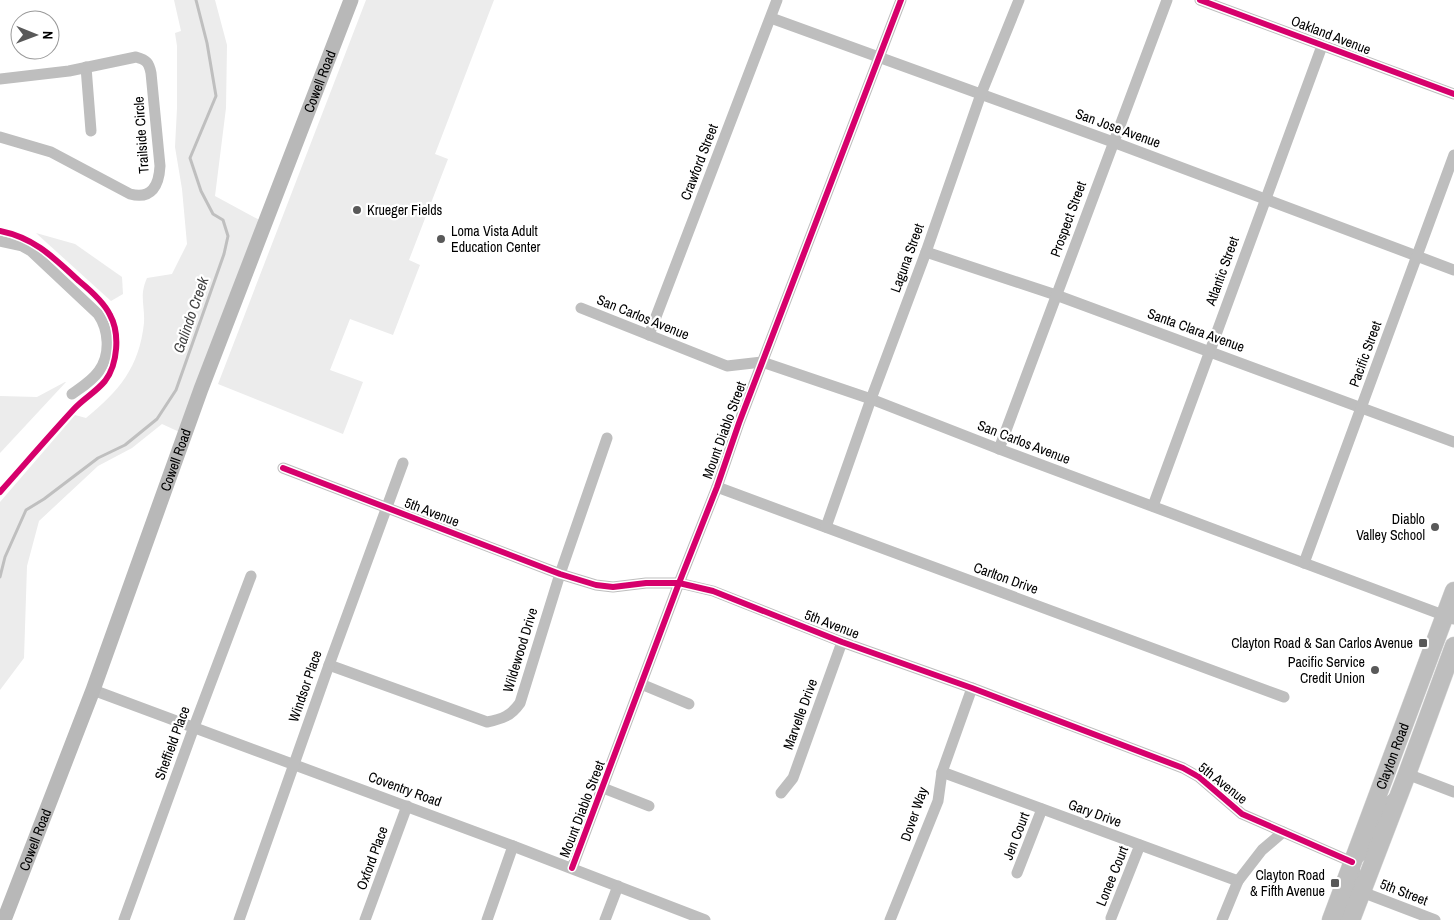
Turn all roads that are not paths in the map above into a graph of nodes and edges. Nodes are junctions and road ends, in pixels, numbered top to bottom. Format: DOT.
graph roads {
  1 [pos="351,0"];
  2 [pos="776,0"];
  3 [pos="901,0"];
  4 [pos="1019,0"];
  5 [pos="1167,0"];
  6 [pos="1200,0"];
  7 [pos="771,18"];
  8 [pos="1322,46"];
  9 [pos="879,56"];
  10 [pos="86,67"];
  11 [pos="0,79"];
  12 [pos="981,94"];
  13 [pos="1454,94"];
  14 [pos="92,132"];
  15 [pos="0,137"];
  16 [pos="1113,142"];
  17 [pos="1454,155"];
  18 [pos="1265,199"];
  19 [pos="926,252"];
  20 [pos="1416,256"];
  21 [pos="1454,270"];
  22 [pos="1056,295"];
  23 [pos="581,308"];
  24 [pos="649,335"];
  25 [pos="1209,351"];
  26 [pos="762,362"];
  27 [pos="871,399"];
  28 [pos="1361,408"];
  29 [pos="607,438"];
  30 [pos="1454,442"];
  31 [pos="999,449"];
  32 [pos="403,462"];
  33 [pos="283,468"];
  34 [pos="717,488"];
  35 [pos="1153,506"];
  36 [pos="385,508"];
  37 [pos="826,526"];
  38 [pos="1304,563"];
  39 [pos="560,574"];
  40 [pos="251,576"];
  41 [pos="679,583"];
  42 [pos="1454,592"];
  43 [pos="1449,617"];
  44 [pos="842,642"];
  45 [pos="1454,646"];
  46 [pos="329,665"];
  47 [pos="641,684"];
  48 [pos="972,688"];
  49 [pos="93,690"];
  50 [pos="1284,697"];
  51 [pos="689,704"];
  52 [pos="194,727"];
  53 [pos="294,764"];
  54 [pos="942,772"];
  55 [pos="1408,774"];
  56 [pos="603,788"];
  57 [pos="1454,792"];
  58 [pos="781,793"];
  59 [pos="1400,793"];
  60 [pos="407,806"];
  61 [pos="649,806"];
  62 [pos="1042,809"];
  63 [pos="1283,832"];
  64 [pos="1140,845"];
  65 [pos="513,846"];
  66 [pos="1352,862"];
  67 [pos="572,868"];
  68 [pos="1017,873"];
  69 [pos="1238,881"];
  70 [pos="618,886"];
  71 [pos="1362,892"];
  72 [pos="1111,918"];
  73 [pos="4,920"];
  74 [pos="124,920"];
  75 [pos="239,920"];
  76 [pos="365,920"];
  77 [pos="488,920"];
  78 [pos="605,920"];
  79 [pos="706,920"];
  80 [pos="890,920"];
  81 [pos="1222,920"];
  82 [pos="1330,920"];
  83 [pos="1341,920"];
  84 [pos="1351,920"];
  85 [pos="1435,920"];
  1 -- 49 [label="street, Cowell Road"];
  2 -- 7 [label="street, Crawford Street"];
  3 -- 9 [label="street, Mount Diablo Street"];
  4 -- 12 [label="street, Laguna Street"];
  5 -- 16 [label="street, Prospect Street"];
  6 -- 8 [label="street, Oakland Avenue"];
  7 -- 9 [label="street, San Jose Avenue"];
  7 -- 24 [label="street, Crawford Street"];
  8 -- 13 [label="street, Oakland Avenue"];
  8 -- 18 [label="street, Atlantic Street"];
  9 -- 12 [label="street, San Jose Avenue"];
  9 -- 26 [label="street, Mount Diablo Street"];
  10 -- 11 [label="street, Trailside Circle"];
  10 -- 14 [label="street"];
  10 -- 15 [label="street, Trailside Circle"];
  12 -- 16 [label="street, San Jose Avenue"];
  12 -- 19 [label="street, Laguna Street"];
  16 -- 18 [label="street, San Jose Avenue"];
  16 -- 22 [label="street, Prospect Street"];
  17 -- 20 [label="street, Pacific Street"];
  18 -- 20 [label="street, San Jose Avenue"];
  18 -- 25 [label="street, Atlantic Street"];
  19 -- 22 [label="street, Santa Clara Avenue"];
  19 -- 27 [label="street, Laguna Street"];
  20 -- 21 [label="street, San Jose Avenue"];
  20 -- 28 [label="street, Pacific Street"];
  22 -- 25 [label="street, Santa Clara Avenue"];
  22 -- 31 [label="street, Prospect Street"];
  23 -- 24 [label="street, San Carlos Avenue"];
  24 -- 26 [label="street, San Carlos Avenue"];
  25 -- 28 [label="street, Santa Clara Avenue"];
  25 -- 35 [label="street, Atlantic Street"];
  26 -- 27 [label="street, San Carlos Avenue"];
  26 -- 34 [label="street, Mount Diablo Street"];
  27 -- 31 [label="street, San Carlos Avenue"];
  27 -- 37 [label="street, Laguna Street"];
  28 -- 30 [label="street, Santa Clara Avenue"];
  28 -- 38 [label="street, Pacific Street"];
  29 -- 39 [label="street, Wildewood Drive"];
  31 -- 35 [label="street, San Carlos Avenue"];
  32 -- 36 [label="street, Windsor Place"];
  33 -- 36 [label="street, 5th Avenue"];
  34 -- 37 [label="street, Carlton Drive"];
  34 -- 41 [label="street, Mount Diablo Street"];
  35 -- 38 [label="street, San Carlos Avenue"];
  36 -- 39 [label="street, 5th Avenue"];
  36 -- 46 [label="street, Windsor Place"];
  37 -- 50 [label="street, Carlton Drive"];
  38 -- 43 [label="street, San Carlos Avenue"];
  39 -- 41 [label="street, 5th Avenue"];
  39 -- 46 [label="street, Wildewood Drive"];
  40 -- 52 [label="street, Sheffield Place"];
  41 -- 44 [label="street, 5th Avenue"];
  41 -- 47 [label="street, Mount Diablo Street"];
  42 -- 43 [label="main road, Clayton Road"];
  43 -- 66 [label="main road, Clayton Road"];
  44 -- 48 [label="street, 5th Avenue"];
  44 -- 58 [label="street, Marvelle Drive"];
  45 -- 55 [label="main road, Clayton Road"];
  46 -- 53 [label="street, Windsor Place"];
  47 -- 51 [label="street"];
  47 -- 56 [label="street, Mount Diablo Street"];
  48 -- 54 [label="street, Dover Way"];
  48 -- 63 [label="street, 5th Avenue"];
  49 -- 52 [label="street, Coventry Road"];
  49 -- 73 [label="street, Cowell Road"];
  52 -- 53 [label="street, Coventry Road"];
  52 -- 74 [label="street, Sheffield Place"];
  53 -- 60 [label="street, Coventry Road"];
  53 -- 75 [label="street, Windsor Place"];
  54 -- 62 [label="street, Gary Drive"];
  54 -- 80 [label="street, Dover Way"];
  55 -- 57 [label="street"];
  55 -- 59 [label="main road, Clayton Road"];
  56 -- 61 [label="street"];
  56 -- 67 [label="street, Mount Diablo Street"];
  59 -- 66 [label="street"];
  59 -- 71 [label="main road, Clayton Road"];
  60 -- 65 [label="street, Coventry Road"];
  60 -- 76 [label="street, Oxford Place"];
  62 -- 64 [label="street, Gary Drive"];
  62 -- 68 [label="street, Jen Court"];
  63 -- 66 [label="street, 5th Avenue"];
  63 -- 69 [label="street"];
  64 -- 69 [label="street, Gary Drive"];
  64 -- 72 [label="street, Lonee Court"];
  65 -- 67 [label="street, Coventry Road"];
  65 -- 77 [label="street"];
  66 -- 82 [label="main road, Clayton Road"];
  66 -- 83 [label="street"];
  67 -- 70 [label="street, Coventry Road"];
  69 -- 81 [label="street"];
  70 -- 78 [label="street"];
  70 -- 79 [label="street, Coventry Road"];
  71 -- 84 [label="main road, Clayton Road"];
  71 -- 85 [label="street, 5th Street"];
}
